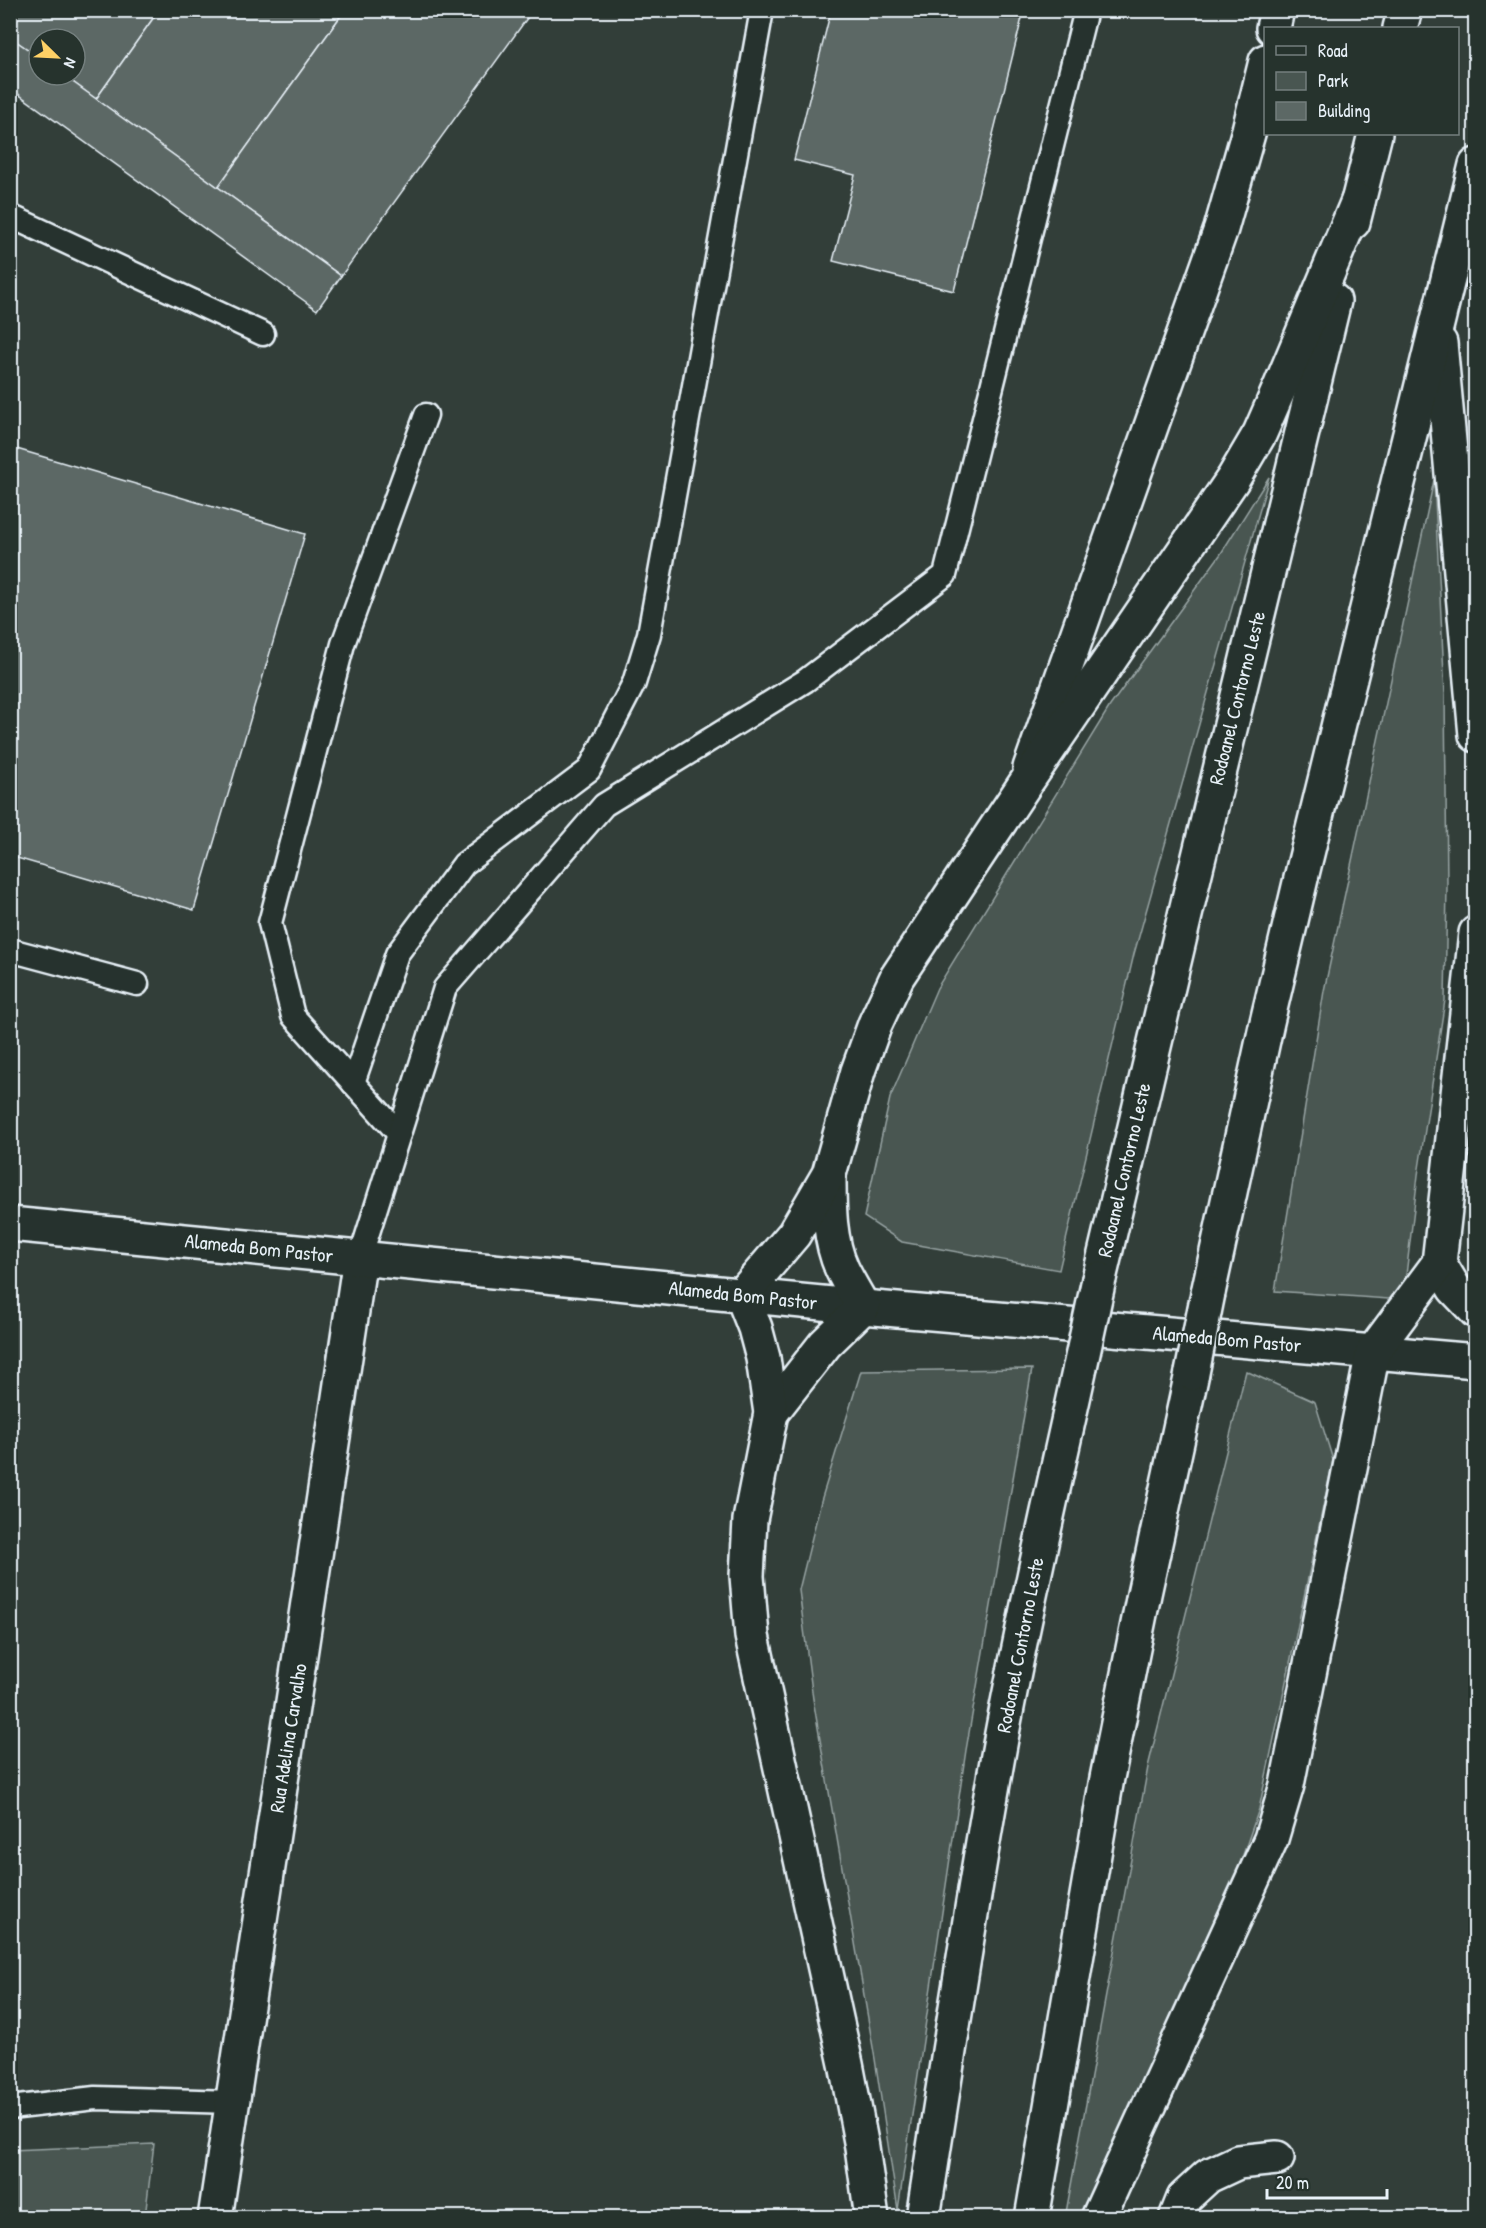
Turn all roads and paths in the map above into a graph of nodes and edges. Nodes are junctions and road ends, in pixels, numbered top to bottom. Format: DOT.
graph roads {
  1 [pos="762,10"];
  2 [pos="1086,10"];
  3 [pos="1277,10"];
  4 [pos="1405,10"];
  5 [pos="1273,27"];
  6 [pos="1400,27"];
  7 [pos="1264,69"];
  8 [pos="1375,135"];
  9 [pos="1476,165"];
  10 [pos="1358,201"];
  11 [pos="10,216"];
  12 [pos="1438,317"];
  13 [pos="263,334"];
  14 [pos="426,415"];
  15 [pos="1476,735"];
  16 [pos="1025,784"];
  17 [pos="1476,933"];
  18 [pos="10,950"];
  19 [pos="137,984"];
  20 [pos="353,1083"];
  21 [pos="399,1134"];
  22 [pos="829,1174"];
  23 [pos="10,1224"];
  24 [pos="360,1258"];
  25 [pos="1439,1263"];
  26 [pos="742,1295"];
  27 [pos="863,1307"];
  28 [pos="1476,1311"];
  29 [pos="1373,1352"];
  30 [pos="1476,1361"];
  31 [pos="771,1413"];
  32 [pos="233,2102"];
  33 [pos="10,2108"];
  34 [pos="1276,2158"];
  35 [pos="215,2217"];
  36 [pos="872,2217"];
  37 [pos="923,2217"];
  38 [pos="1032,2217"];
  39 [pos="1098,2217"];
  40 [pos="1176,2217"];
  1 -- 20 [label="lane"];
  2 -- 21 [label="lane"];
  3 -- 5 [label="main road"];
  4 -- 6 [label="main road"];
  7 -- 16 [label="main road"];
  8 -- 10 [label="main road, Rodoanel Contorno Leste"];
  9 -- 12 [label="main road"];
  10 -- 16 [label="main road"];
  10 -- 37 [label="main road, Rodoanel Contorno Leste, bridge"];
  11 -- 13 [label="lane"];
  12 -- 15 [label="main road"];
  12 -- 38 [label="main road, bridge"];
  14 -- 20 [label="lane"];
  16 -- 22 [label="main road"];
  17 -- 25 [label="main road"];
  18 -- 19 [label="lane"];
  20 -- 21 [label="lane"];
  21 -- 24 [label="lane"];
  22 -- 26 [label="main road"];
  22 -- 27 [label="main road"];
  23 -- 24 [label="main road, Alameda Bom Pastor"];
  24 -- 26 [label="main road, Alameda Bom Pastor"];
  24 -- 32 [label="main road, Rua Adelina Carvalho"];
  25 -- 28 [label="main road"];
  25 -- 29 [label="main road"];
  26 -- 27 [label="main road, Alameda Bom Pastor"];
  26 -- 31 [label="main road"];
  27 -- 29 [label="main road, Alameda Bom Pastor"];
  27 -- 31 [label="main road"];
  29 -- 30 [label="main road, Alameda Bom Pastor"];
  29 -- 39 [label="main road"];
  31 -- 36 [label="main road"];
  32 -- 33 [label="lane"];
  32 -- 35 [label="main road, Rua Adelina Carvalho"];
  34 -- 40 [label="main road"];
}
